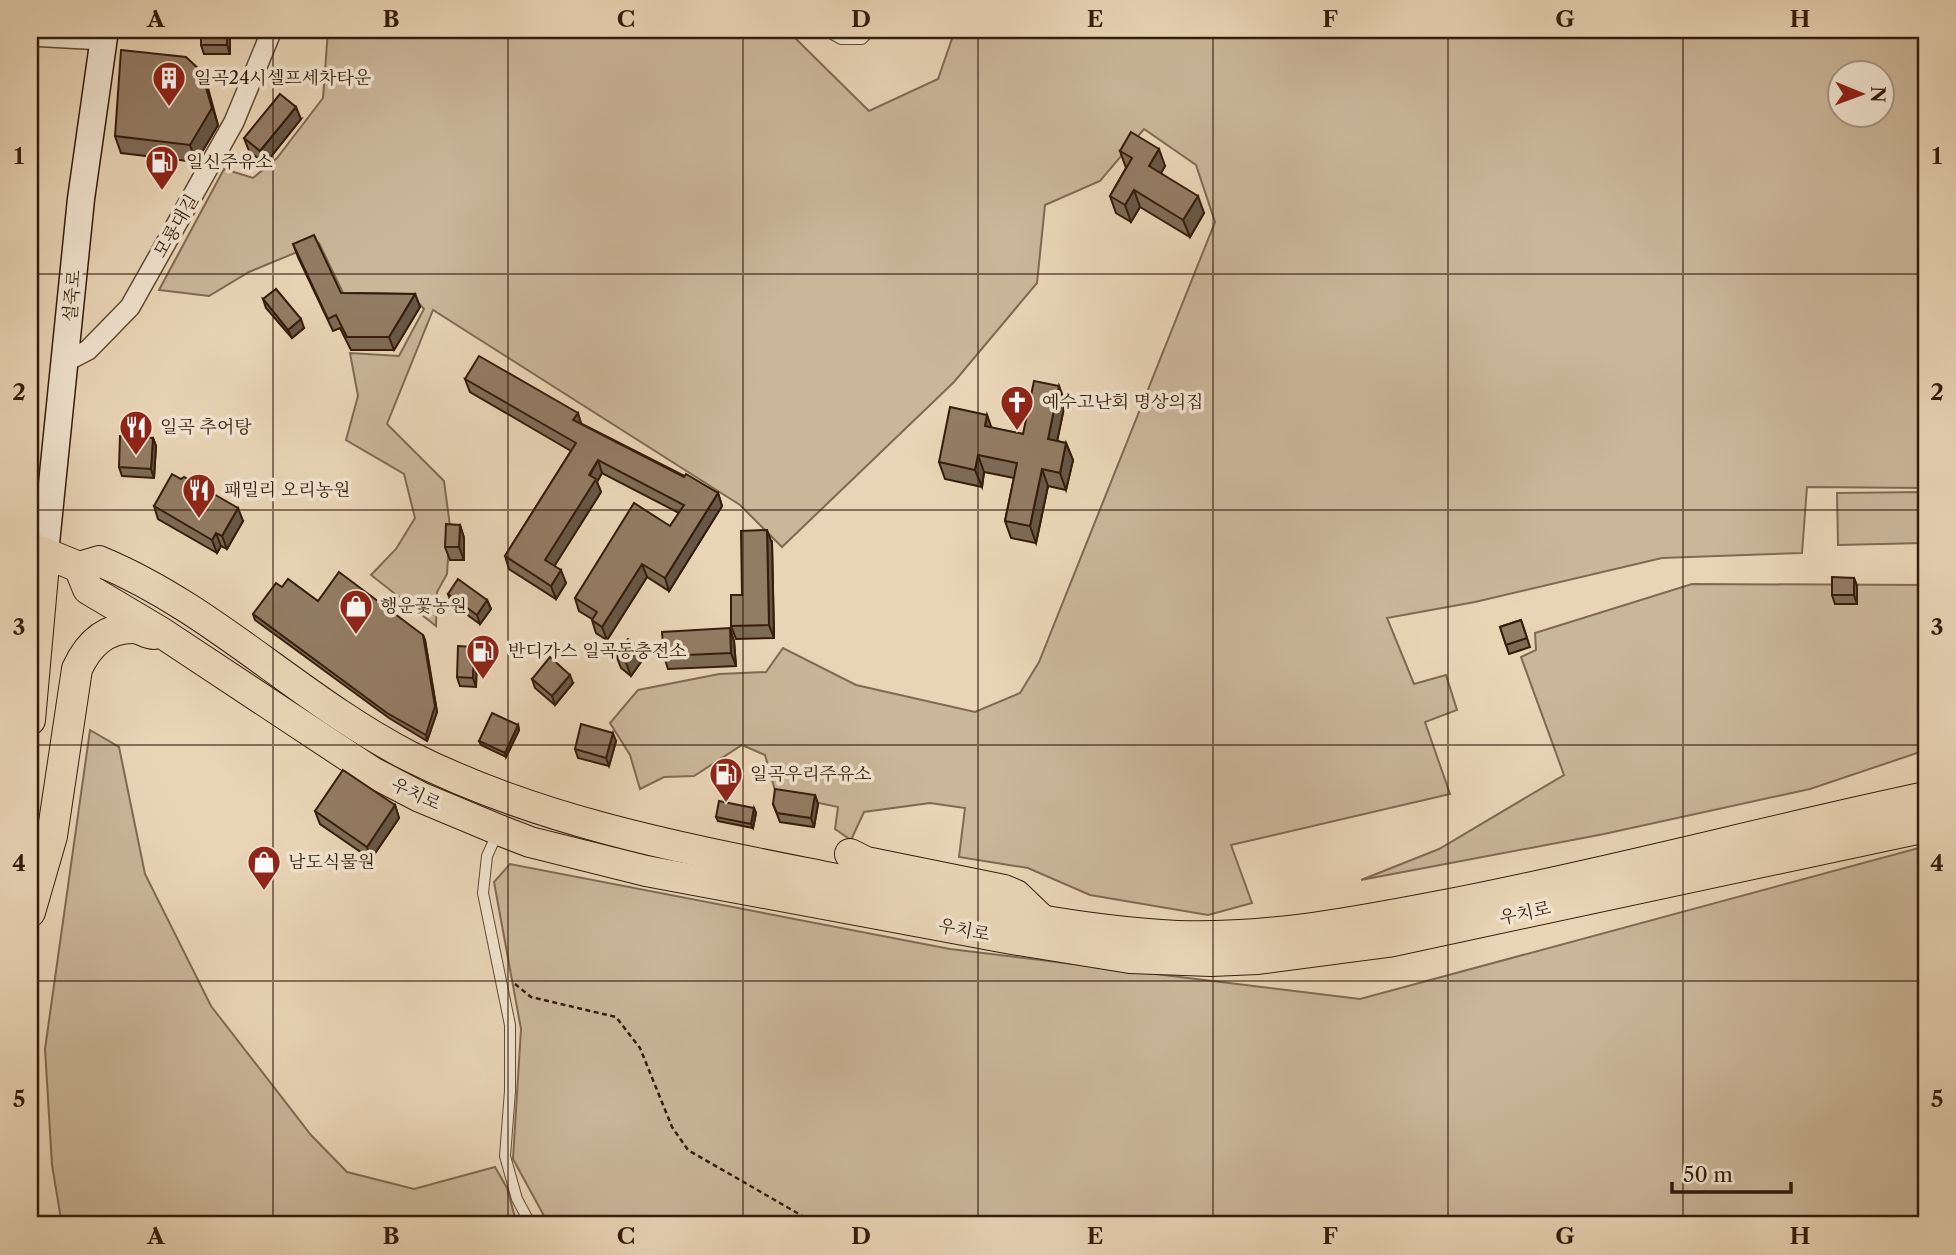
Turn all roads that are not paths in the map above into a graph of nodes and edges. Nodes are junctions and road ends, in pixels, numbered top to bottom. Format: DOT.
graph roads {
  1 [pos="271,30"];
  2 [pos="825,30"];
  3 [pos="870,30"];
  4 [pos="104,35"];
  5 [pos="30,36"];
  6 [pos="66,361"];
  7 [pos="37,550"];
  8 [pos="79,567"];
  9 [pos="162,633"];
  10 [pos="30,720"];
  11 [pos="1926,797"];
  12 [pos="1919,824"];
  13 [pos="499,830"];
  14 [pos="850,854"];
  15 [pos="30,912"];
  16 [pos="1041,919"];
  17 [pos="531,1225"];
  1 -- 6 [label="street, 모룡대길"];
  2 -- 3 [label="lane"];
  4 -- 5 [label="street, 설죽로"];
  4 -- 6 [label="main road, 설죽로"];
  6 -- 7 [label="main road, 설죽로"];
  7 -- 8 [label="main road, 우치로"];
  7 -- 10 [label="main road"];
  8 -- 9 [label="main road, 우치로"];
  8 -- 16 [label="main road, 우치로"];
  9 -- 13 [label="main road, 우치로"];
  9 -- 15 [label="main road"];
  11 -- 16 [label="main road, 우치로"];
  12 -- 13 [label="main road, 우치로"];
  13 -- 17 [label="lane"];
  14 -- 16 [label="main road"];
}
